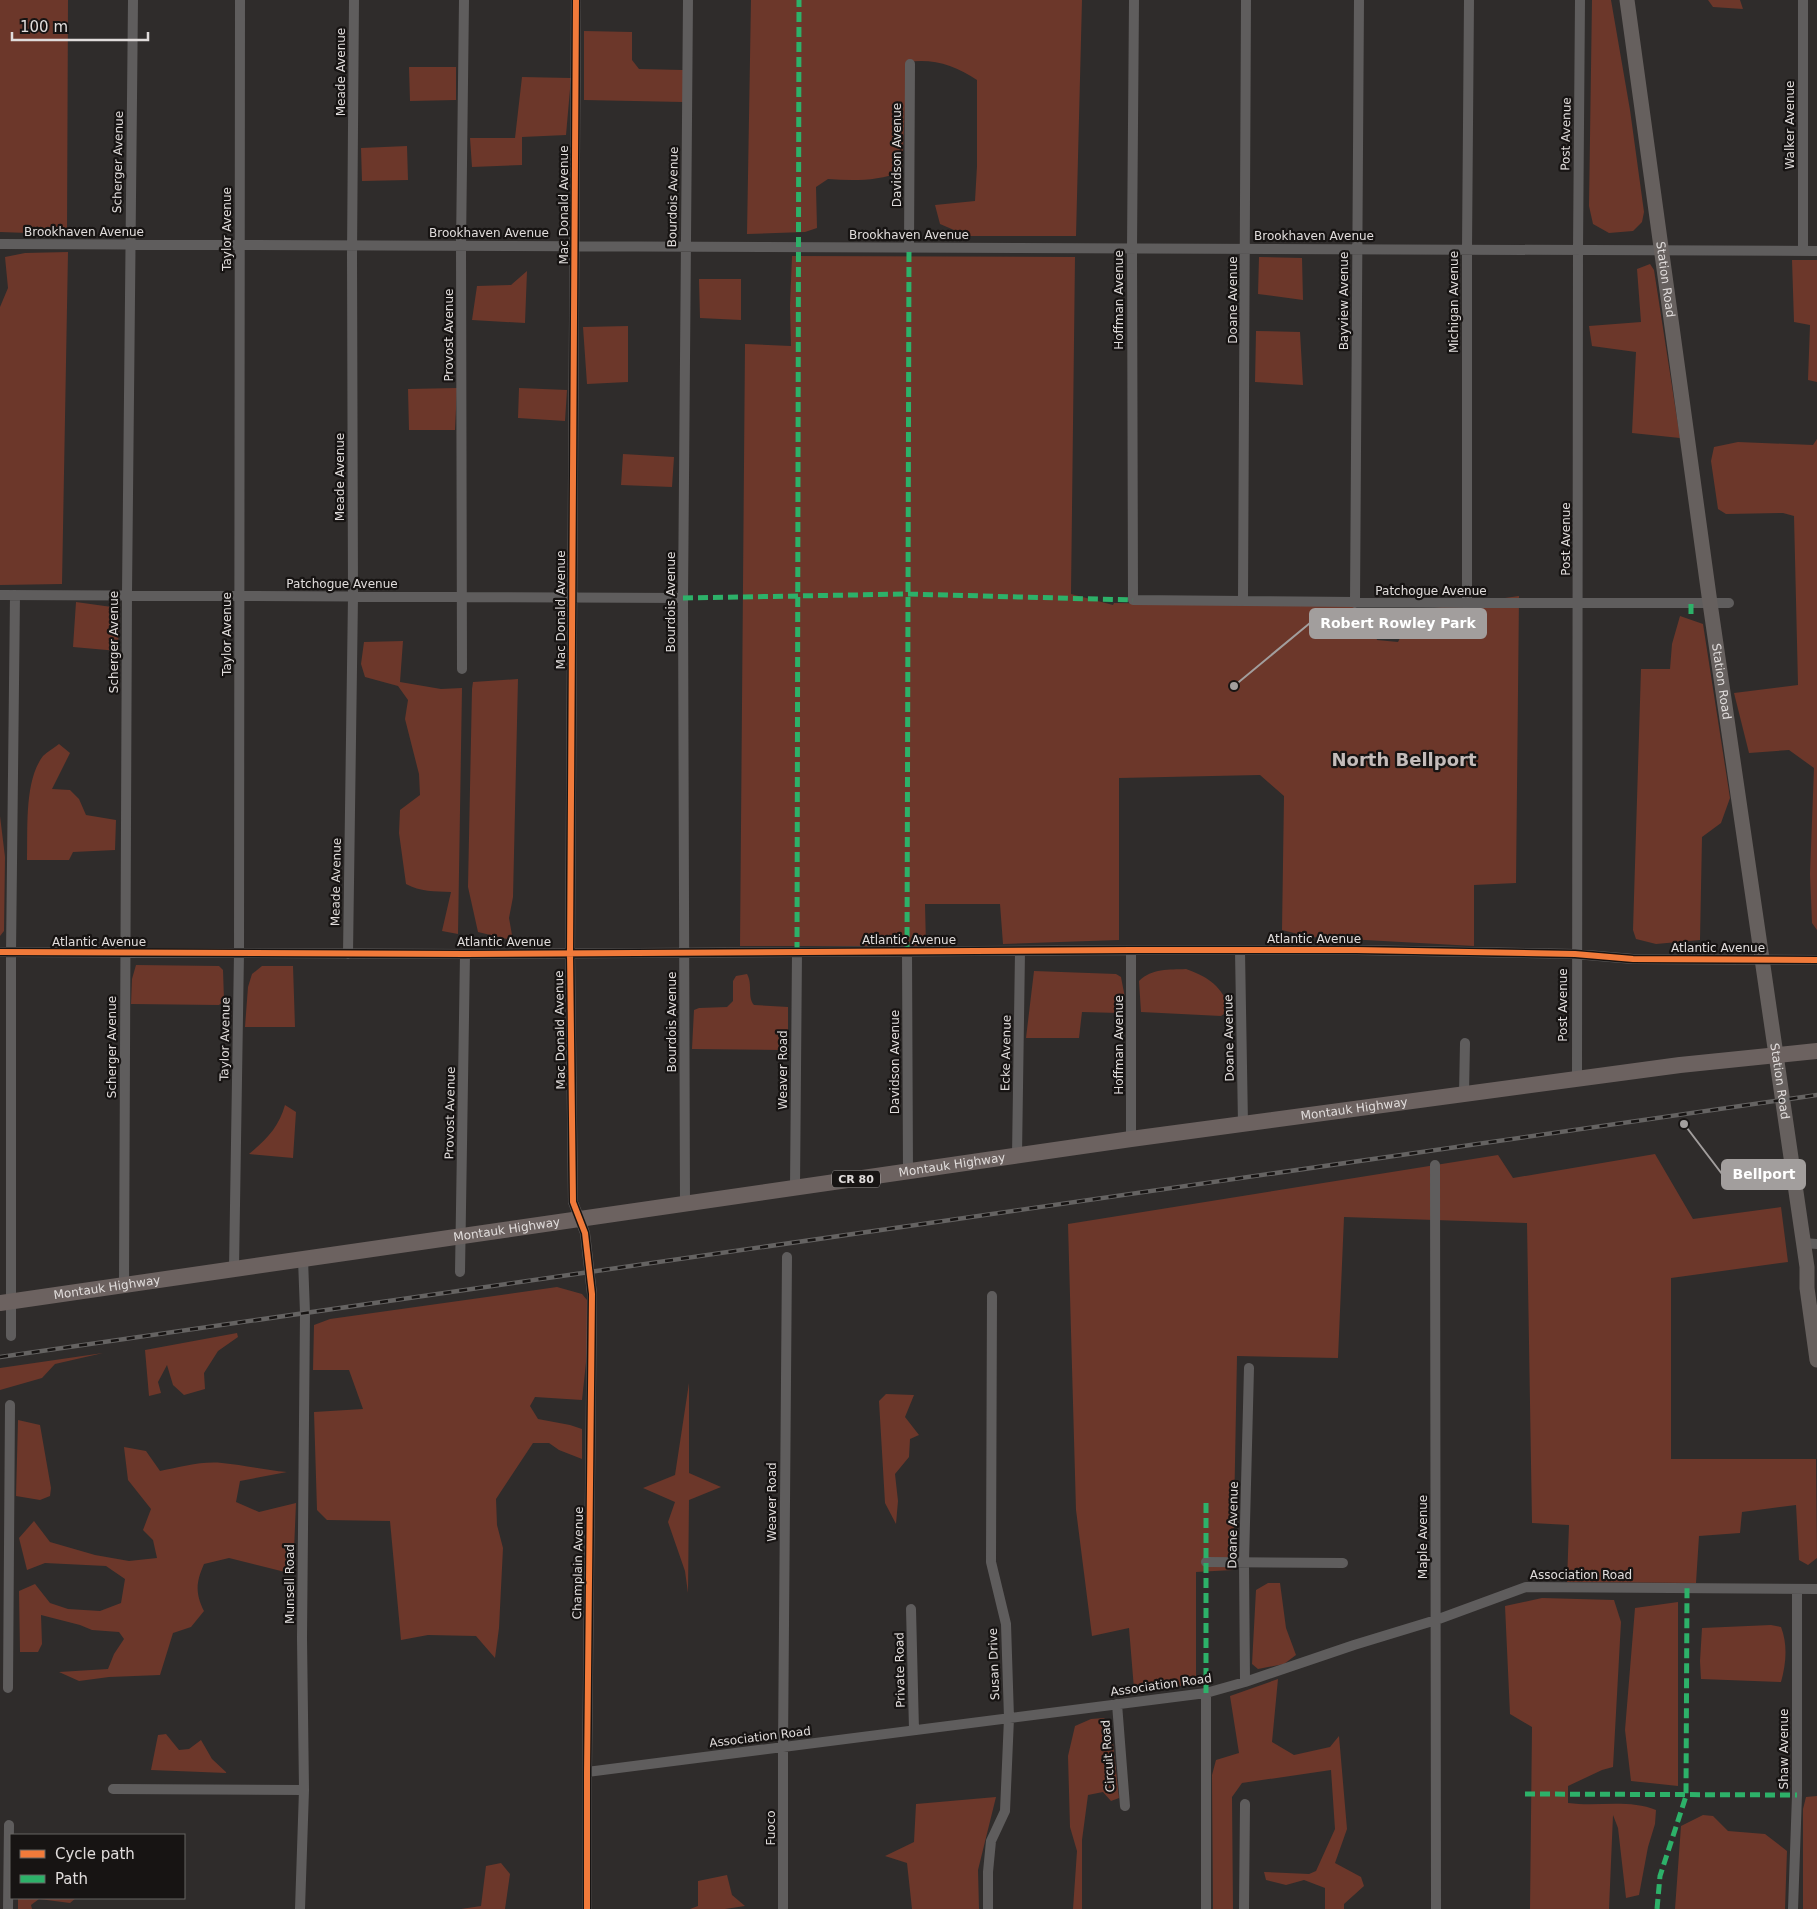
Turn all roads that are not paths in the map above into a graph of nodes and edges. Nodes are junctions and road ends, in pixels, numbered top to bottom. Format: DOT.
graph roads {
  1 [pos="132,0"];
  2 [pos="240,0"];
  3 [pos="354,0"];
  4 [pos="464,0"];
  5 [pos="576,0"];
  6 [pos="688,0"];
  7 [pos="1134,0"];
  8 [pos="1246,0"];
  9 [pos="1359,0"];
  10 [pos="1470,0"];
  11 [pos="1580,0"];
  12 [pos="1627,0"];
  13 [pos="1803,0"];
  14 [pos="910,64"];
  15 [pos="0,244"];
  16 [pos="130,244"];
  17 [pos="240,245"];
  18 [pos="352,245"];
  19 [pos="461,246"];
  20 [pos="576,246"];
  21 [pos="685,246"];
  22 [pos="910,247"];
  23 [pos="1132,248"];
  24 [pos="1246,249"];
  25 [pos="1357,249"];
  26 [pos="1467,250"];
  27 [pos="1578,250"];
  28 [pos="1662,250"];
  29 [pos="1803,251"];
  30 [pos="1817,251"];
  31 [pos="127,594"];
  32 [pos="0,595"];
  33 [pos="15,595"];
  34 [pos="240,595"];
  35 [pos="353,596"];
  36 [pos="462,597"];
  37 [pos="572,597"];
  38 [pos="683,598"];
  39 [pos="1133,600"];
  40 [pos="1243,600"];
  41 [pos="1355,603"];
  42 [pos="1578,603"];
  43 [pos="1710,603"];
  44 [pos="1729,603"];
  45 [pos="1467,604"];
  46 [pos="462,669"];
  47 [pos="1020,950"];
  48 [pos="1131,950"];
  49 [pos="1240,951"];
  50 [pos="0,952"];
  51 [pos="11,952"];
  52 [pos="684,952"];
  53 [pos="796,952"];
  54 [pos="907,952"];
  55 [pos="125,953"];
  56 [pos="239,953"];
  57 [pos="570,953"];
  58 [pos="348,954"];
  59 [pos="465,954"];
  60 [pos="1575,954"];
  61 [pos="1762,960"];
  62 [pos="1817,960"];
  63 [pos="1465,1043"];
  64 [pos="1817,1050"];
  65 [pos="1776,1054"];
  66 [pos="1577,1079"];
  67 [pos="1464,1094"];
  68 [pos="1243,1124"];
  69 [pos="1132,1139"];
  70 [pos="1017,1156"];
  71 [pos="1435,1165"];
  72 [pos="908,1172"];
  73 [pos="795,1188"];
  74 [pos="685,1204"];
  75 [pos="580,1219"];
  76 [pos="461,1236"];
  77 [pos="1810,1244"];
  78 [pos="787,1257"];
  79 [pos="303,1259"];
  80 [pos="234,1269"];
  81 [pos="460,1272"];
  82 [pos="124,1284"];
  83 [pos="992,1296"];
  84 [pos="5,1302"];
  85 [pos="11,1336"];
  86 [pos="1817,1360"];
  87 [pos="1249,1368"];
  88 [pos="10,1405"];
  89 [pos="1206,1562"];
  90 [pos="1244,1562"];
  91 [pos="1342,1563"];
  92 [pos="1797,1589"];
  93 [pos="1817,1589"];
  94 [pos="911,1609"];
  95 [pos="1436,1620"];
  96 [pos="4,1656"];
  97 [pos="1246,1682"];
  98 [pos="8,1688"];
  99 [pos="1206,1693"];
  100 [pos="1117,1704"];
  101 [pos="1009,1718"];
  102 [pos="914,1730"];
  103 [pos="783,1747"];
  104 [pos="587,1772"];
  105 [pos="113,1789"];
  106 [pos="304,1790"];
  107 [pos="1245,1804"];
  108 [pos="1125,1806"];
  109 [pos="9,1825"];
  110 [pos="8,1909"];
  111 [pos="300,1909"];
  112 [pos="587,1909"];
  113 [pos="784,1909"];
  114 [pos="988,1909"];
  115 [pos="1206,1909"];
  116 [pos="1244,1909"];
  117 [pos="1436,1909"];
  118 [pos="1793,1909"];
  1 -- 16 [label="street, Scherger Avenue"];
  2 -- 17 [label="street, Taylor Avenue"];
  3 -- 18 [label="street, Meade Avenue"];
  4 -- 19 [label="street, Provost Avenue"];
  5 -- 20 [label="street, Mac Donald Avenue"];
  6 -- 21 [label="street, Bourdois Avenue"];
  7 -- 23 [label="street, Hoffman Avenue"];
  8 -- 24 [label="street, Doane Avenue"];
  9 -- 25 [label="street, Bayview Avenue"];
  10 -- 26 [label="street, Michigan Avenue"];
  11 -- 27 [label="street, Post Avenue"];
  12 -- 28 [label="main road, Station Road"];
  13 -- 29 [label="street, Walker Avenue"];
  14 -- 22 [label="street, Davidson Avenue"];
  15 -- 16 [label="street, Brookhaven Avenue"];
  16 -- 17 [label="street, Brookhaven Avenue"];
  16 -- 31 [label="street, Scherger Avenue"];
  17 -- 18 [label="street, Brookhaven Avenue"];
  17 -- 34 [label="street, Taylor Avenue"];
  18 -- 19 [label="street, Brookhaven Avenue"];
  18 -- 35 [label="street, Meade Avenue"];
  19 -- 20 [label="street, Brookhaven Avenue"];
  19 -- 36 [label="street, Provost Avenue"];
  20 -- 21 [label="street, Brookhaven Avenue"];
  20 -- 37 [label="street, Mac Donald Avenue"];
  21 -- 22 [label="street, Brookhaven Avenue"];
  21 -- 38 [label="street, Bourdois Avenue"];
  22 -- 23 [label="street, Brookhaven Avenue"];
  23 -- 24 [label="street, Brookhaven Avenue"];
  23 -- 39 [label="street, Hoffman Avenue"];
  24 -- 25 [label="street, Brookhaven Avenue"];
  24 -- 40 [label="street, Doane Avenue"];
  25 -- 26 [label="street, Brookhaven Avenue"];
  25 -- 41 [label="street, Bayview Avenue"];
  26 -- 27 [label="street, Brookhaven Avenue"];
  26 -- 45 [label="street, Michigan Avenue"];
  27 -- 28 [label="street, Brookhaven Avenue"];
  27 -- 42 [label="street, Post Avenue"];
  28 -- 29 [label="street, Brookhaven Avenue"];
  28 -- 43 [label="main road, Station Road"];
  29 -- 30 [label="street, Brookhaven Avenue"];
  31 -- 33 [label="street, Patchogue Avenue"];
  31 -- 34 [label="street, Patchogue Avenue"];
  31 -- 55 [label="street, Scherger Avenue"];
  32 -- 33 [label="street, Patchogue Avenue"];
  33 -- 51 [label="street"];
  34 -- 35 [label="street, Patchogue Avenue"];
  34 -- 56 [label="street, Taylor Avenue"];
  35 -- 36 [label="street, Patchogue Avenue"];
  35 -- 58 [label="street, Meade Avenue"];
  36 -- 37 [label="street, Patchogue Avenue"];
  36 -- 46 [label="street, Provost Avenue"];
  37 -- 38 [label="street, Patchogue Avenue"];
  37 -- 57 [label="street, Mac Donald Avenue"];
  38 -- 52 [label="street, Bourdois Avenue"];
  39 -- 40 [label="street, Patchogue Avenue"];
  40 -- 41 [label="street, Patchogue Avenue"];
  41 -- 45 [label="street, Patchogue Avenue"];
  42 -- 43 [label="street, Patchogue Avenue"];
  42 -- 45 [label="street, Patchogue Avenue"];
  42 -- 60 [label="street, Post Avenue"];
  43 -- 44 [label="street, Patchogue Avenue"];
  43 -- 61 [label="main road, Station Road"];
  47 -- 48 [label="street, Atlantic Avenue"];
  47 -- 54 [label="street, Atlantic Avenue"];
  47 -- 70 [label="street, Ecke Avenue"];
  48 -- 49 [label="street, Atlantic Avenue"];
  48 -- 69 [label="street, Hoffman Avenue"];
  49 -- 60 [label="street, Atlantic Avenue"];
  49 -- 68 [label="street, Doane Avenue"];
  50 -- 51 [label="street, Atlantic Avenue"];
  51 -- 55 [label="street, Atlantic Avenue"];
  51 -- 84 [label="street"];
  52 -- 53 [label="street, Atlantic Avenue"];
  52 -- 57 [label="street, Atlantic Avenue"];
  52 -- 74 [label="street, Bourdois Avenue"];
  53 -- 54 [label="street, Atlantic Avenue"];
  53 -- 73 [label="street, Weaver Road"];
  54 -- 72 [label="street, Davidson Avenue"];
  55 -- 56 [label="street, Atlantic Avenue"];
  55 -- 82 [label="street, Scherger Avenue"];
  56 -- 58 [label="street, Atlantic Avenue"];
  56 -- 80 [label="street, Taylor Avenue"];
  57 -- 59 [label="street, Atlantic Avenue"];
  57 -- 75 [label="street, Mac Donald Avenue"];
  58 -- 59 [label="street, Atlantic Avenue"];
  59 -- 76 [label="street, Provost Avenue"];
  60 -- 61 [label="street, Atlantic Avenue"];
  60 -- 66 [label="street, Post Avenue"];
  61 -- 62 [label="street, Atlantic Avenue"];
  61 -- 65 [label="main road, Station Road"];
  63 -- 67 [label="street"];
  64 -- 65 [label="main road, Montauk Highway / CR 80"];
  65 -- 66 [label="main road, Montauk Highway / CR 80"];
  65 -- 77 [label="main road, Station Road"];
  66 -- 67 [label="main road, Montauk Highway / CR 80"];
  67 -- 68 [label="main road, Montauk Highway / CR 80"];
  68 -- 69 [label="main road, Montauk Highway / CR 80"];
  69 -- 70 [label="main road, Montauk Highway / CR 80"];
  70 -- 72 [label="main road, Montauk Highway / CR 80"];
  71 -- 95 [label="street, Maple Avenue"];
  72 -- 73 [label="main road, Montauk Highway / CR 80"];
  73 -- 74 [label="main road, Montauk Highway / CR 80"];
  74 -- 75 [label="main road, Montauk Highway / CR 80"];
  75 -- 76 [label="main road, Montauk Highway / CR 80"];
  75 -- 104 [label="street, Champlain Avenue"];
  76 -- 79 [label="main road, Montauk Highway / CR 80"];
  76 -- 81 [label="street, Provost Avenue"];
  77 -- 86 [label="main road, Station Road"];
  78 -- 103 [label="street, Weaver Road"];
  79 -- 80 [label="main road, Montauk Highway / CR 80"];
  79 -- 106 [label="street, Munsell Road"];
  80 -- 82 [label="main road, Montauk Highway / CR 80"];
  82 -- 84 [label="main road, Montauk Highway / CR 80"];
  83 -- 101 [label="street, Susan Drive"];
  84 -- 85 [label="street"];
  87 -- 90 [label="street, Doane Avenue"];
  88 -- 96 [label="street"];
  89 -- 90 [label="street"];
  90 -- 91 [label="street"];
  90 -- 97 [label="street, Doane Avenue"];
  92 -- 93 [label="street, Association Road"];
  92 -- 95 [label="street, Association Road"];
  92 -- 118 [label="street, Shaw Avenue"];
  94 -- 102 [label="street, Private Road"];
  95 -- 97 [label="street, Association Road"];
  95 -- 117 [label="street, Maple Avenue"];
  96 -- 98 [label="street"];
  97 -- 99 [label="street, Association Road"];
  99 -- 100 [label="street, Association Road"];
  99 -- 115 [label="street"];
  100 -- 101 [label="street, Association Road"];
  100 -- 108 [label="street, Circuit Road"];
  101 -- 102 [label="street, Association Road"];
  101 -- 114 [label="street, Susan Drive"];
  102 -- 103 [label="street, Association Road"];
  103 -- 104 [label="street, Association Road"];
  103 -- 113 [label="street, Fuoco"];
  104 -- 112 [label="street, Champlain Avenue"];
  105 -- 106 [label="street"];
  106 -- 111 [label="street, Munsell Road"];
  107 -- 116 [label="street"];
  109 -- 110 [label="street"];
}
